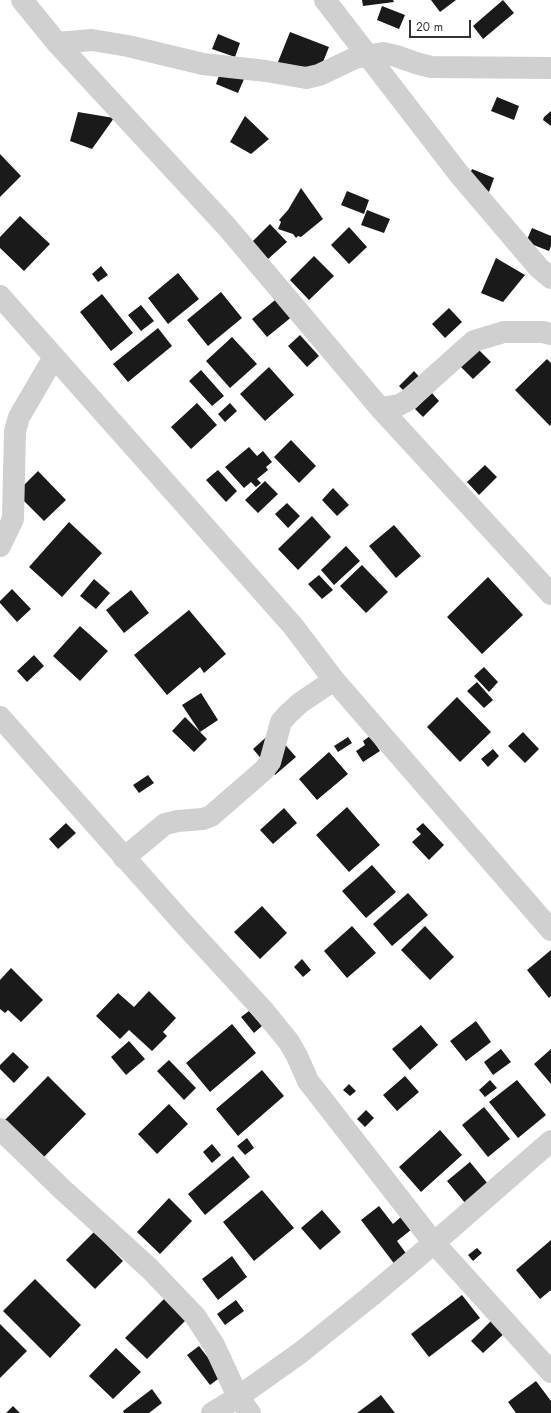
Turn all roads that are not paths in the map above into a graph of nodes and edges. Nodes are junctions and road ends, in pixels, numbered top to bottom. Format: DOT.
graph roads {
  1 [pos="22,0"];
  2 [pos="325,0"];
  3 [pos="57,43"];
  4 [pos="368,56"];
  5 [pos="551,68"];
  6 [pos="551,278"];
  7 [pos="0,296"];
  8 [pos="551,334"];
  9 [pos="54,357"];
  10 [pos="380,408"];
  11 [pos="0,546"];
  12 [pos="551,594"];
  13 [pos="334,680"];
  14 [pos="0,717"];
  15 [pos="124,858"];
  16 [pos="551,930"];
  17 [pos="0,1129"];
  18 [pos="551,1141"];
  19 [pos="434,1243"];
  20 [pos="551,1372"];
  21 [pos="244,1405"];
  22 [pos="212,1413"];
  1 -- 3 [label="street"];
  2 -- 4 [label="street"];
  3 -- 4 [label="street"];
  3 -- 10 [label="street"];
  4 -- 5 [label="street"];
  4 -- 6 [label="street"];
  7 -- 9 [label="street"];
  8 -- 10 [label="street"];
  9 -- 11 [label="street"];
  9 -- 13 [label="street"];
  10 -- 12 [label="street"];
  13 -- 15 [label="street"];
  13 -- 16 [label="street"];
  14 -- 15 [label="street"];
  15 -- 19 [label="street"];
  17 -- 21 [label="street"];
  18 -- 19 [label="street"];
  19 -- 20 [label="street"];
  19 -- 21 [label="street"];
  21 -- 22 [label="street"];
}
